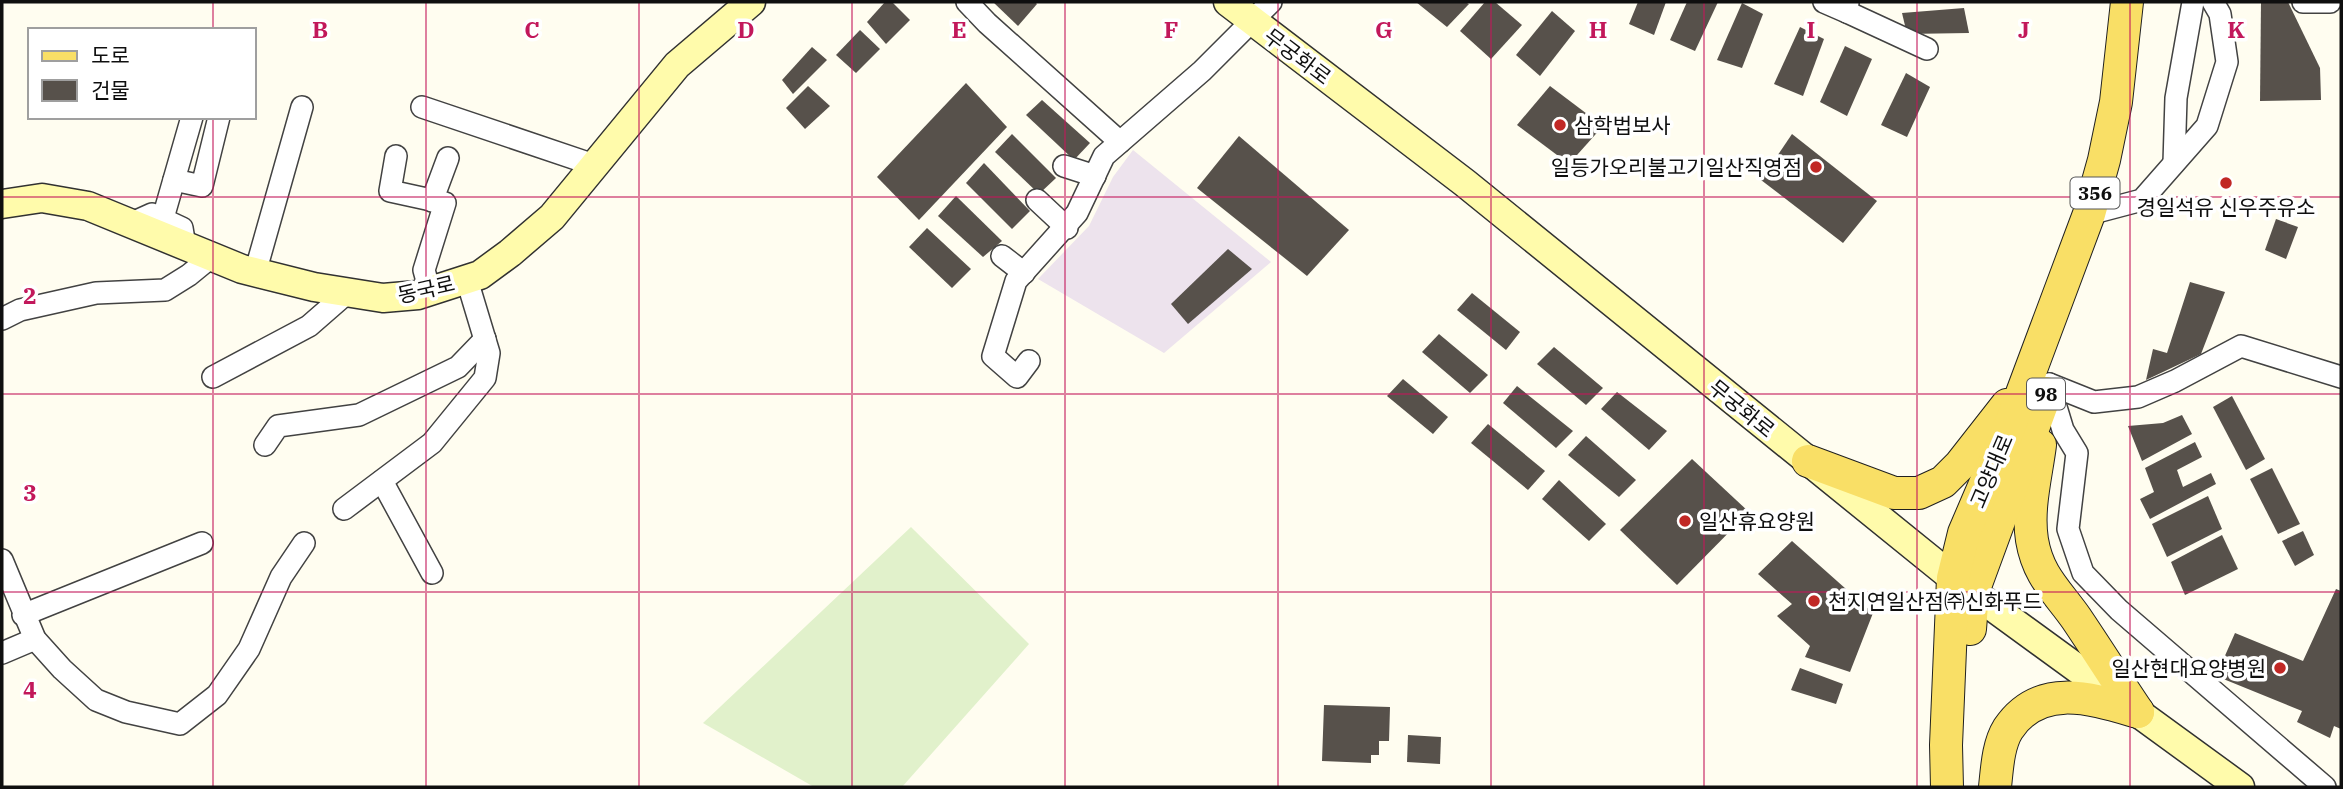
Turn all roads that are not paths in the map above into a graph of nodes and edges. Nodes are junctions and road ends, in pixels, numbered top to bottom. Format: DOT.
graph roads {
  1 [pos="751,2"];
  2 [pos="968,2"];
  3 [pos="1228,2"];
  4 [pos="1824,2"];
  5 [pos="2127,2"];
  6 [pos="2143,2"];
  7 [pos="2193,2"];
  8 [pos="2213,2"];
  9 [pos="2303,2"];
  10 [pos="2330,2"];
  11 [pos="1847,7"];
  12 [pos="1261,11"];
  13 [pos="1927,49"];
  14 [pos="302,107"];
  15 [pos="422,107"];
  16 [pos="190,119"];
  17 [pos="219,119"];
  18 [pos="1120,142"];
  19 [pos="396,156"];
  20 [pos="448,158"];
  21 [pos="2174,163"];
  22 [pos="594,165"];
  23 [pos="1064,166"];
  24 [pos="1095,176"];
  25 [pos="174,180"];
  26 [pos="1037,200"];
  27 [pos="432,201"];
  28 [pos="2,204"];
  29 [pos="2101,210"];
  30 [pos="163,218"];
  31 [pos="132,223"];
  32 [pos="1067,228"];
  33 [pos="185,246"];
  34 [pos="1002,256"];
  35 [pos="211,257"];
  36 [pos="255,272"];
  37 [pos="1024,273"];
  38 [pos="467,280"];
  39 [pos="348,292"];
  40 [pos="430,292"];
  41 [pos="2,319"];
  42 [pos="485,339"];
  43 [pos="1030,362"];
  44 [pos="213,377"];
  45 [pos="2341,377"];
  46 [pos="2039,380"];
  47 [pos="265,445"];
  48 [pos="1808,461"];
  49 [pos="382,481"];
  50 [pos="344,509"];
  51 [pos="304,542"];
  52 [pos="202,543"];
  53 [pos="2,560"];
  54 [pos="432,573"];
  55 [pos="1963,585"];
  56 [pos="7,588"];
  57 [pos="23,615"];
  58 [pos="35,639"];
  59 [pos="2,653"];
  60 [pos="2138,712"];
  61 [pos="1947,787"];
  62 [pos="1962,787"];
  63 [pos="1995,787"];
  64 [pos="2240,787"];
  65 [pos="2325,787"];
  1 -- 22 [label="main road, 동국로"];
  2 -- 18 [label="street"];
  3 -- 12 [label="main road, 무궁화로"];
  4 -- 11 [label="street"];
  5 -- 29 [label="main road, 고양대로 / 356"];
  6 -- 29 [label="main road, 고양대로 / 98"];
  7 -- 21 [label="street"];
  8 -- 21 [label="street"];
  9 -- 10 [label="street"];
  11 -- 13 [label="street"];
  12 -- 18 [label="street, 무궁화로"];
  12 -- 48 [label="main road, 무궁화로"];
  14 -- 36 [label="street"];
  15 -- 22 [label="street"];
  16 -- 25 [label="street"];
  17 -- 25 [label="street"];
  18 -- 24 [label="street, 무궁화로"];
  19 -- 27 [label="street"];
  20 -- 27 [label="street"];
  21 -- 29 [label="street"];
  22 -- 38 [label="main road, 동국로"];
  23 -- 24 [label="street"];
  24 -- 32 [label="street, 무궁화로"];
  25 -- 30 [label="street"];
  26 -- 32 [label="street"];
  27 -- 40 [label="street"];
  28 -- 31 [label="main road, 동국로"];
  29 -- 46 [label="main road, 고양대로 / 98"];
  30 -- 31 [label="street"];
  30 -- 33 [label="street"];
  31 -- 33 [label="main road, 동국로"];
  32 -- 37 [label="street, 무궁화로"];
  33 -- 35 [label="main road, 동국로"];
  34 -- 37 [label="street"];
  35 -- 36 [label="main road, 동국로"];
  35 -- 41 [label="street"];
  36 -- 39 [label="main road, 동국로"];
  37 -- 43 [label="street, 무궁화로"];
  38 -- 40 [label="main road, 동국로"];
  38 -- 42 [label="street"];
  39 -- 40 [label="main road, 동국로"];
  39 -- 44 [label="street"];
  42 -- 47 [label="street"];
  42 -- 49 [label="street"];
  45 -- 46 [label="street"];
  46 -- 48 [label="main road"];
  46 -- 55 [label="main road, 고양대로 / 98"];
  46 -- 60 [label="main road"];
  46 -- 65 [label="street"];
  48 -- 55 [label="main road, 무궁화로"];
  49 -- 50 [label="street"];
  49 -- 54 [label="street"];
  51 -- 58 [label="street"];
  52 -- 57 [label="street"];
  53 -- 56 [label="street"];
  55 -- 60 [label="main road, 무궁화로"];
  55 -- 61 [label="main road, 고양대로"];
  55 -- 62 [label="main road, 고양대로 / 98"];
  56 -- 57 [label="street"];
  57 -- 58 [label="street"];
  58 -- 59 [label="street"];
  60 -- 63 [label="main road"];
  60 -- 64 [label="main road, 무궁화로"];
}
